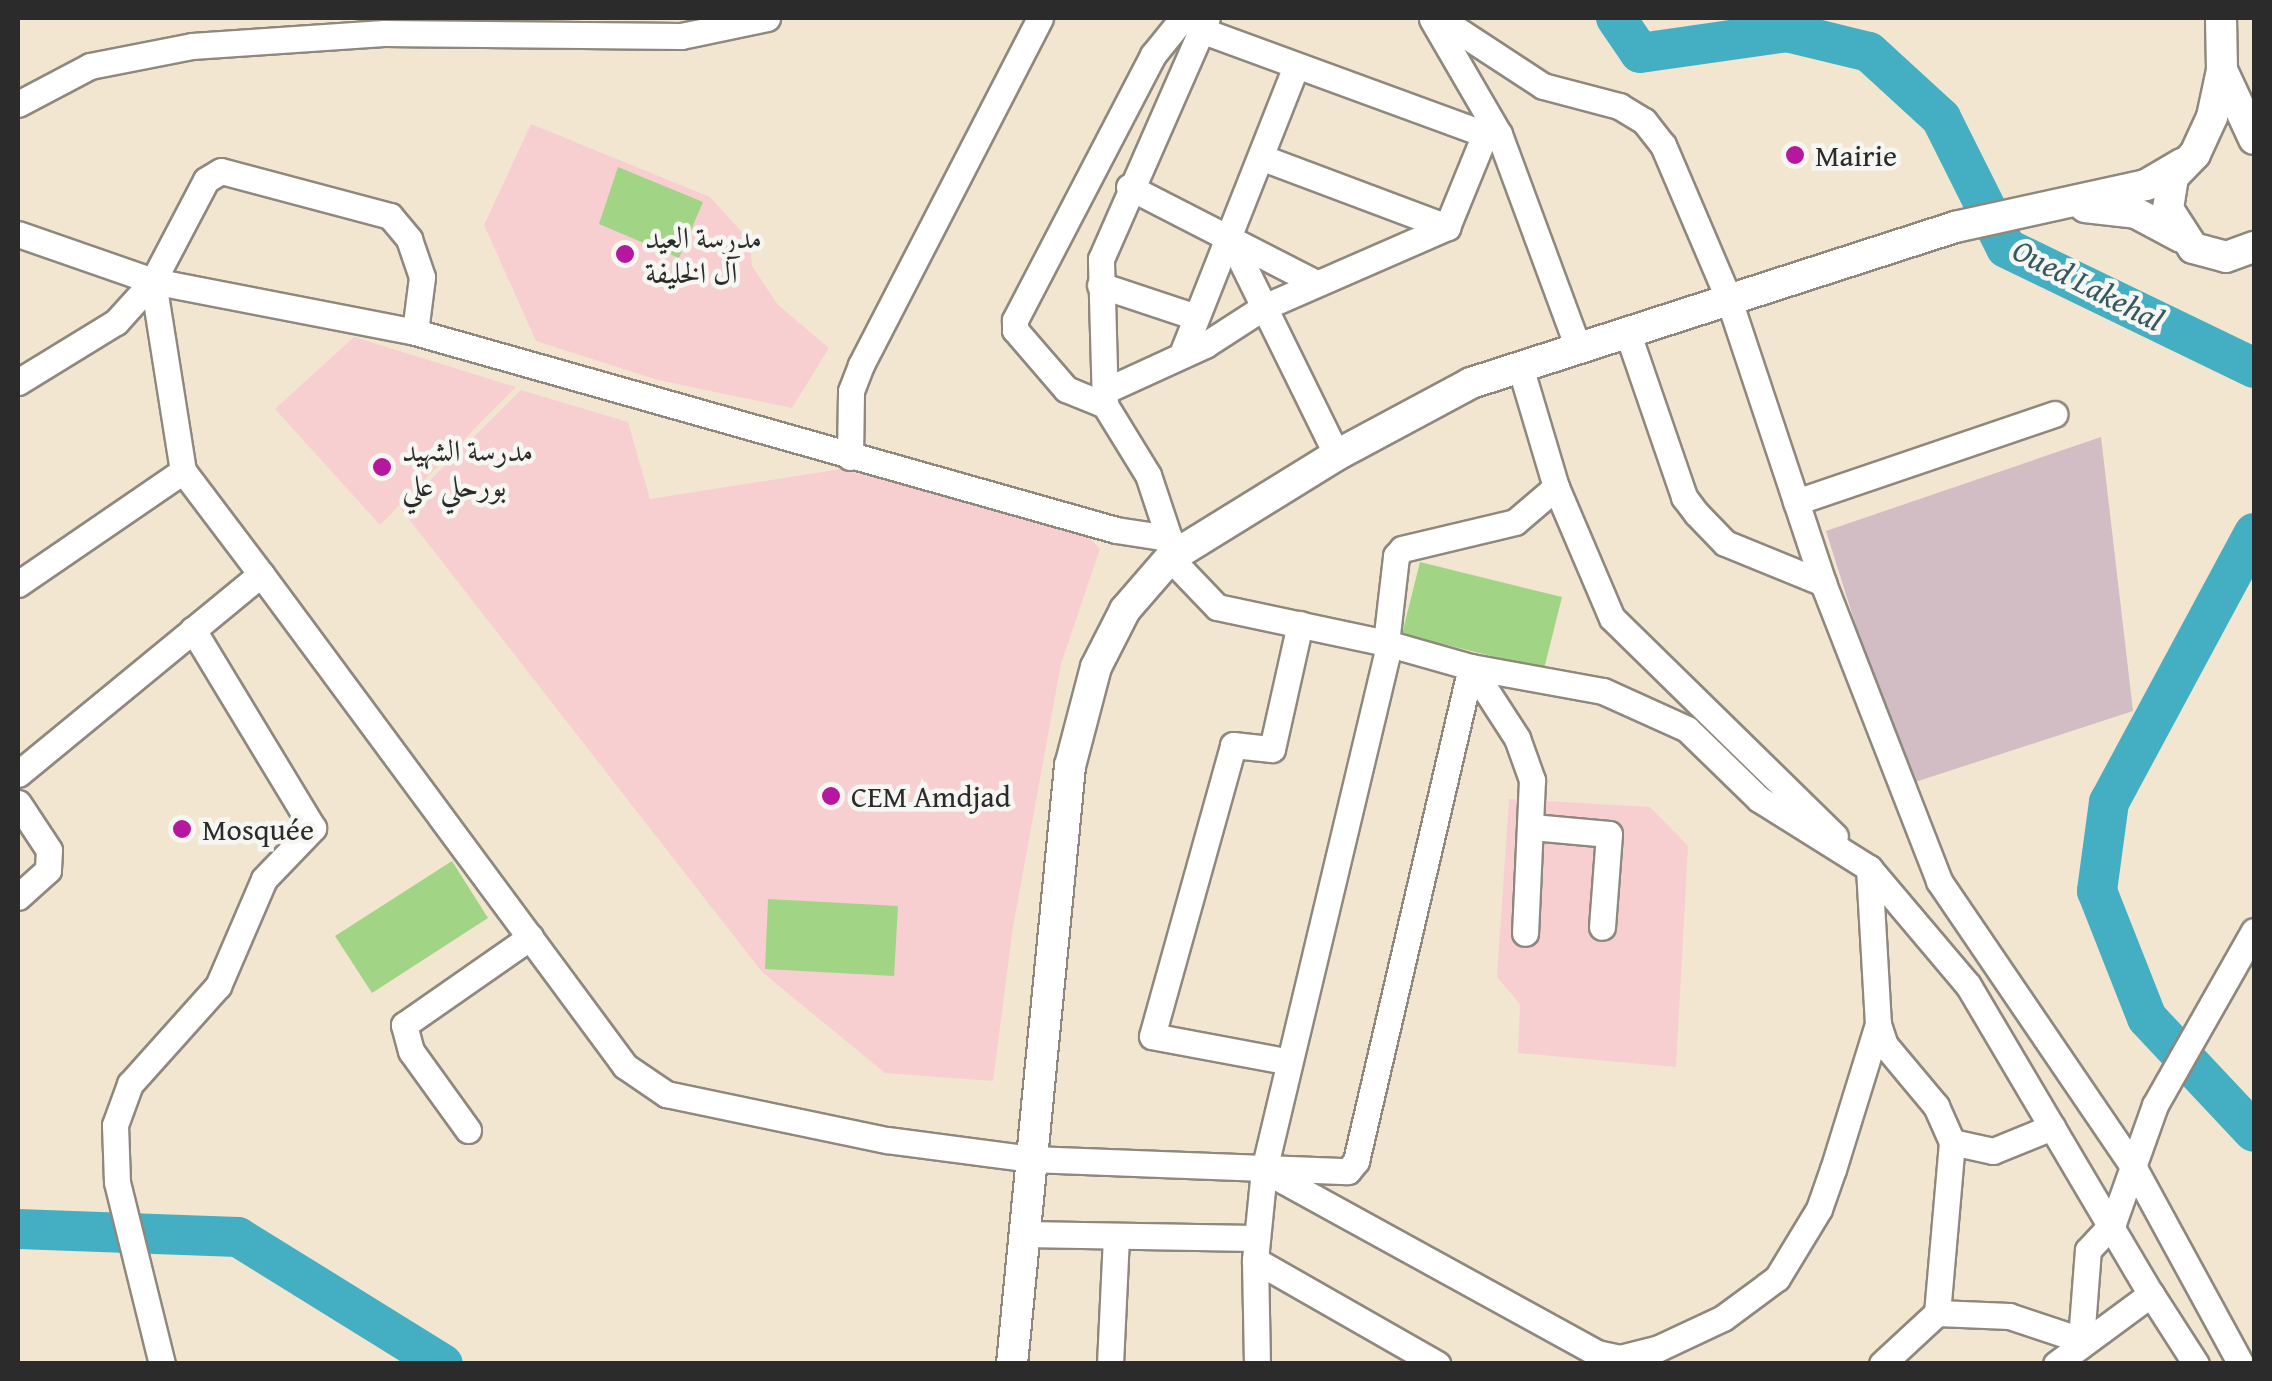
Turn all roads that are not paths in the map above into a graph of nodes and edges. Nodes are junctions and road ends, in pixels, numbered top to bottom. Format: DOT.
graph roads {
  1 [pos="429,18"];
  2 [pos="592,18"];
  3 [pos="767,18"];
  4 [pos="1040,18"];
  5 [pos="1438,18"];
  6 [pos="2220,18"];
  7 [pos="1196,21"];
  8 [pos="384,34"];
  9 [pos="613,39"];
  10 [pos="1296,68"];
  11 [pos="2222,70"];
  12 [pos="18,104"];
  13 [pos="1492,134"];
  14 [pos="2254,139"];
  15 [pos="2254,157"];
  16 [pos="1262,158"];
  17 [pos="2188,159"];
  18 [pos="1129,188"];
  19 [pos="2022,209"];
  20 [pos="1447,226"];
  21 [pos="18,234"];
  22 [pos="2181,237"];
  23 [pos="1230,238"];
  24 [pos="2254,247"];
  25 [pos="2209,256"];
  26 [pos="2254,262"];
  27 [pos="154,281"];
  28 [pos="1316,283"];
  29 [pos="1100,286"];
  30 [pos="1730,300"];
  31 [pos="1264,307"];
  32 [pos="1196,316"];
  33 [pos="1627,331"];
  34 [pos="415,332"];
  35 [pos="1578,347"];
  36 [pos="1182,354"];
  37 [pos="1520,366"];
  38 [pos="18,382"];
  39 [pos="1107,397"];
  40 [pos="2054,414"];
  41 [pos="1337,455"];
  42 [pos="850,457"];
  43 [pos="184,471"];
  44 [pos="1556,486"];
  45 [pos="1796,502"];
  46 [pos="1173,549"];
  47 [pos="261,574"];
  48 [pos="1823,583"];
  49 [pos="18,584"];
  50 [pos="1300,624"];
  51 [pos="193,630"];
  52 [pos="1386,643"];
  53 [pos="1471,666"];
  54 [pos="18,774"];
  55 [pos="18,804"];
  56 [pos="1532,827"];
  57 [pos="1868,867"];
  58 [pos="18,897"];
  59 [pos="1602,927"];
  60 [pos="2254,930"];
  61 [pos="1525,933"];
  62 [pos="530,937"];
  63 [pos="2246,970"];
  64 [pos="1878,1024"];
  65 [pos="1286,1061"];
  66 [pos="2052,1126"];
  67 [pos="468,1130"];
  68 [pos="1952,1142"];
  69 [pos="1030,1159"];
  70 [pos="2134,1168"];
  71 [pos="1264,1170"];
  72 [pos="2112,1223"];
  73 [pos="1022,1234"];
  74 [pos="1116,1238"];
  75 [pos="1256,1249"];
  76 [pos="2151,1294"];
  77 [pos="1937,1313"];
  78 [pos="2080,1340"];
  79 [pos="1666,1356"];
  80 [pos="1607,1360"];
  81 [pos="2192,1362"];
  82 [pos="162,1364"];
  83 [pos="1012,1364"];
  84 [pos="1110,1364"];
  85 [pos="1256,1364"];
  86 [pos="1438,1364"];
  87 [pos="1882,1364"];
  88 [pos="2056,1364"];
  89 [pos="2241,1364"];
  1 -- 8 [label="street"];
  2 -- 9 [label="street"];
  3 -- 9 [label="street"];
  4 -- 42 [label="street"];
  5 -- 13 [label="street"];
  5 -- 30 [label="street"];
  6 -- 11 [label="main road"];
  7 -- 10 [label="street"];
  7 -- 18 [label="street"];
  7 -- 39 [label="street"];
  8 -- 9 [label="street"];
  8 -- 12 [label="street"];
  10 -- 13 [label="street"];
  10 -- 16 [label="street"];
  11 -- 14 [label="main road"];
  11 -- 17 [label="main road"];
  13 -- 20 [label="street"];
  13 -- 35 [label="street"];
  15 -- 17 [label="main road"];
  16 -- 20 [label="street"];
  16 -- 23 [label="street"];
  17 -- 19 [label="main road"];
  17 -- 22 [label="main road"];
  18 -- 23 [label="street"];
  18 -- 29 [label="street"];
  19 -- 22 [label="main road"];
  19 -- 30 [label="main road"];
  20 -- 28 [label="street"];
  21 -- 27 [label="street"];
  22 -- 25 [label="main road"];
  23 -- 28 [label="street"];
  23 -- 31 [label="street"];
  23 -- 32 [label="street"];
  24 -- 25 [label="main road"];
  25 -- 26 [label="main road"];
  27 -- 34 [label="street"];
  27 -- 34 [label="street"];
  27 -- 38 [label="street"];
  27 -- 43 [label="street"];
  28 -- 31 [label="street"];
  29 -- 32 [label="street"];
  29 -- 39 [label="street"];
  30 -- 33 [label="main road"];
  30 -- 45 [label="street"];
  31 -- 36 [label="street"];
  31 -- 41 [label="street"];
  32 -- 36 [label="street"];
  33 -- 35 [label="main road"];
  33 -- 48 [label="street"];
  34 -- 42 [label="street"];
  35 -- 37 [label="main road"];
  36 -- 39 [label="street"];
  37 -- 41 [label="main road"];
  37 -- 44 [label="street"];
  39 -- 46 [label="street"];
  40 -- 45 [label="street"];
  41 -- 46 [label="main road"];
  42 -- 46 [label="street"];
  43 -- 47 [label="street"];
  43 -- 49 [label="street"];
  44 -- 52 [label="street"];
  44 -- 57 [label="street"];
  45 -- 48 [label="street"];
  46 -- 50 [label="street"];
  46 -- 69 [label="main road"];
  47 -- 51 [label="street"];
  47 -- 62 [label="street"];
  48 -- 70 [label="street"];
  50 -- 52 [label="street"];
  50 -- 65 [label="street"];
  51 -- 54 [label="street"];
  51 -- 82 [label="street"];
  52 -- 53 [label="street"];
  52 -- 65 [label="street"];
  53 -- 56 [label="street"];
  53 -- 57 [label="street"];
  53 -- 71 [label="street"];
  55 -- 58 [label="street"];
  56 -- 59 [label="street"];
  56 -- 61 [label="street"];
  57 -- 64 [label="street"];
  57 -- 66 [label="street"];
  60 -- 63 [label="street"];
  62 -- 67 [label="street"];
  62 -- 69 [label="street"];
  63 -- 70 [label="street"];
  64 -- 68 [label="street"];
  64 -- 79 [label="street"];
  65 -- 71 [label="street"];
  66 -- 68 [label="street"];
  66 -- 72 [label="street"];
  68 -- 77 [label="street"];
  69 -- 71 [label="street"];
  69 -- 73 [label="main road"];
  70 -- 72 [label="street"];
  70 -- 89 [label="street"];
  71 -- 75 [label="street"];
  71 -- 80 [label="street"];
  72 -- 76 [label="street"];
  72 -- 78 [label="street"];
  73 -- 74 [label="street"];
  73 -- 83 [label="main road"];
  74 -- 75 [label="street"];
  74 -- 84 [label="street"];
  75 -- 85 [label="street"];
  75 -- 86 [label="street"];
  76 -- 78 [label="street"];
  76 -- 81 [label="street"];
  77 -- 78 [label="street"];
  77 -- 87 [label="street"];
  78 -- 88 [label="street"];
  79 -- 80 [label="street"];
}
